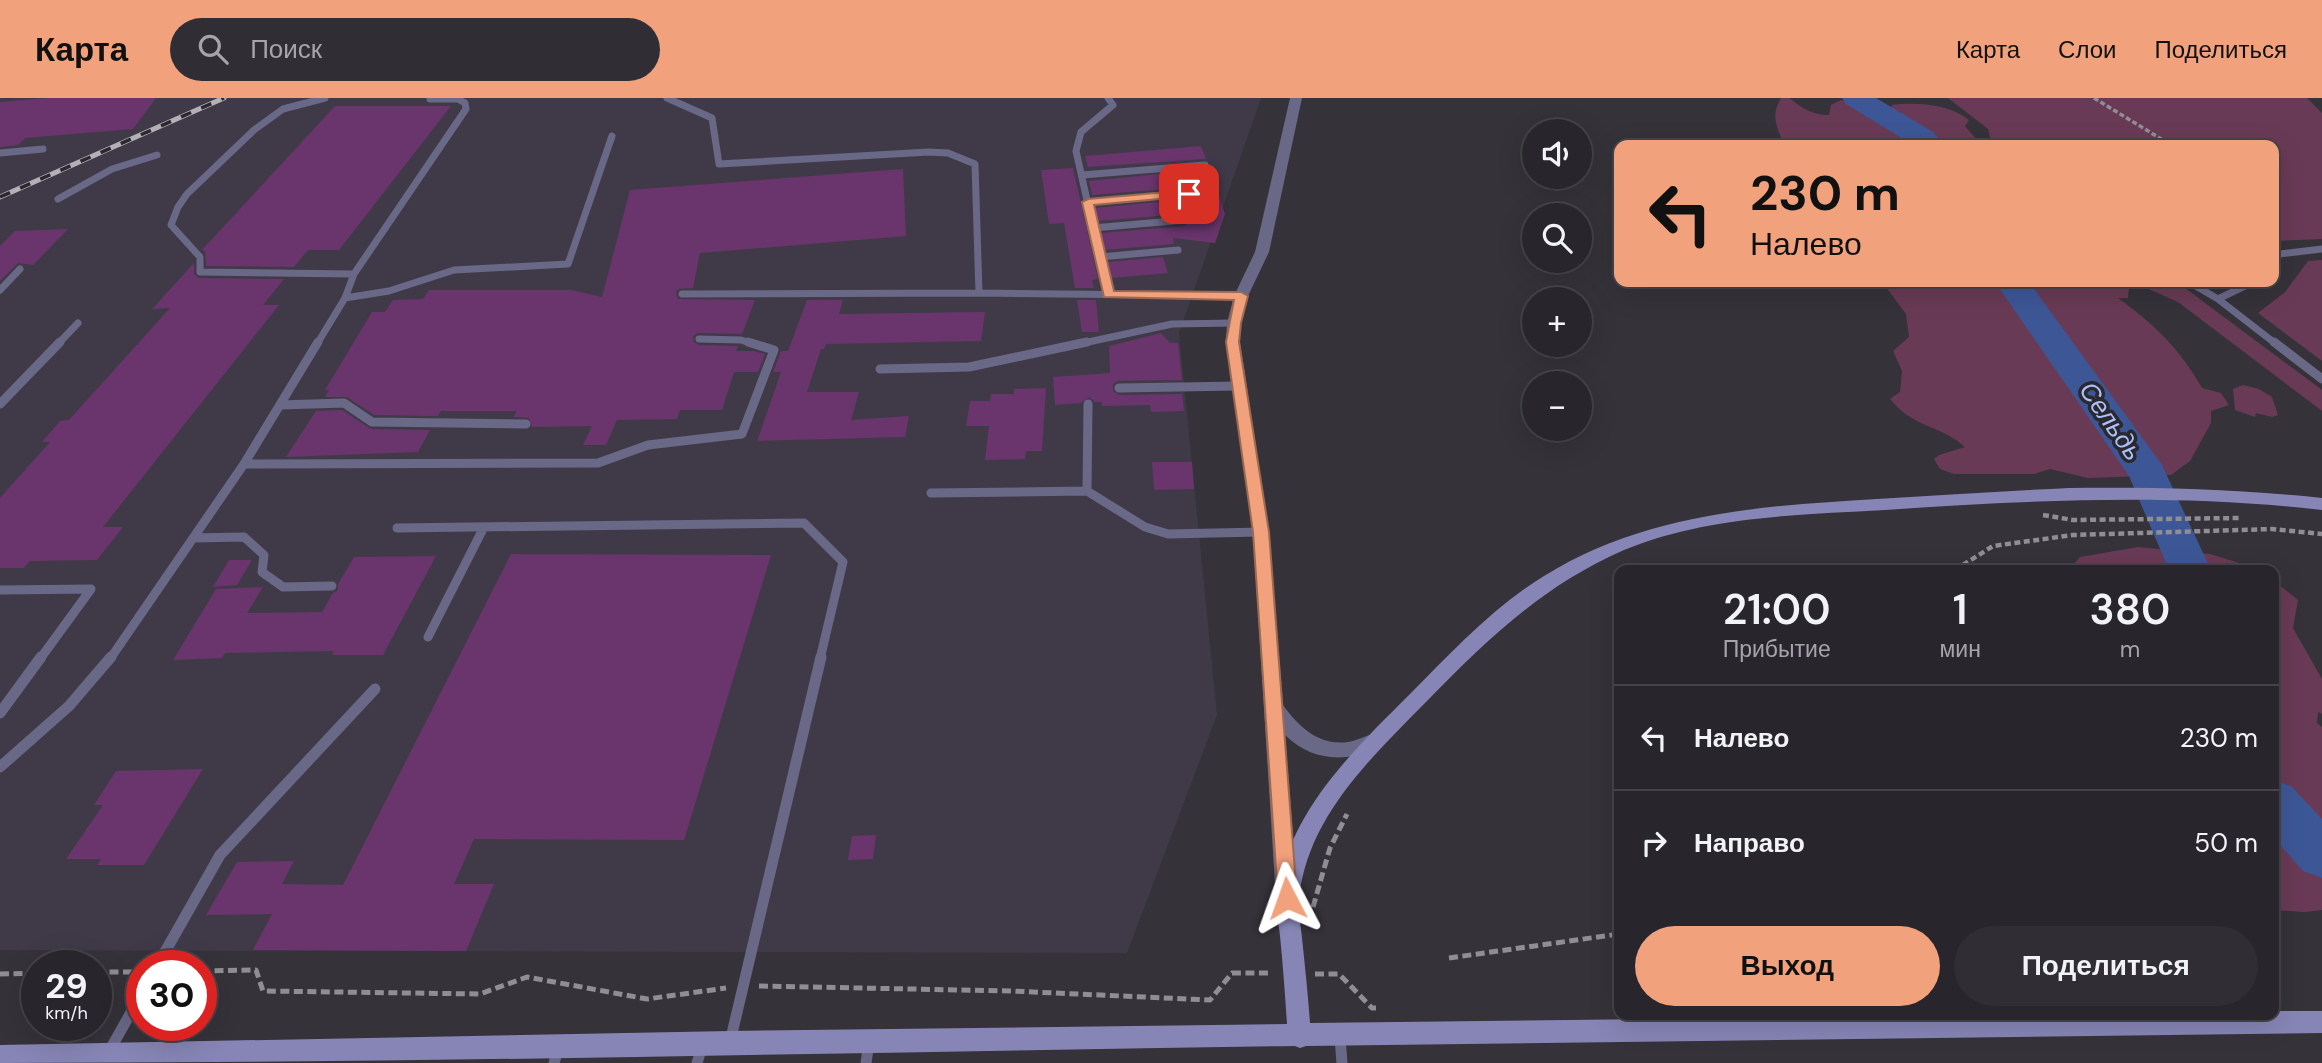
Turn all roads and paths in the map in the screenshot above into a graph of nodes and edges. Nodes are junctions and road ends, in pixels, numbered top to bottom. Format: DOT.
graph roads {
  1 [pos="325,98"];
  2 [pos="667,98"];
  3 [pos="1108,98"];
  4 [pos="1296,98"];
  5 [pos="2094,98"];
  6 [pos="430,99"];
  7 [pos="612,136"];
  8 [pos="2163,140"];
  9 [pos="43,149"];
  10 [pos="0,153"];
  11 [pos="158,155"];
  12 [pos="1205,165"];
  13 [pos="1082,174"];
  14 [pos="1215,191"];
  15 [pos="58,199"];
  16 [pos="1088,202"];
  17 [pos="1184,220"];
  18 [pos="1093,228"];
  19 [pos="2322,249"];
  20 [pos="1178,250"];
  21 [pos="2279,254"];
  22 [pos="1100,257"];
  23 [pos="20,269"];
  24 [pos="354,274"];
  25 [pos="2195,287"];
  26 [pos="2243,287"];
  27 [pos="0,289"];
  28 [pos="979,293"];
  29 [pos="681,294"];
  30 [pos="1108,294"];
  31 [pos="1241,296"];
  32 [pos="345,298"];
  33 [pos="2218,299"];
  34 [pos="78,323"];
  35 [pos="1234,323"];
  36 [pos="699,340"];
  37 [pos="880,369"];
  38 [pos="2322,379"];
  39 [pos="1239,386"];
  40 [pos="1119,388"];
  41 [pos="0,404"];
  42 [pos="1088,404"];
  43 [pos="280,405"];
  44 [pos="526,424"];
  45 [pos="244,464"];
  46 [pos="1087,491"];
  47 [pos="931,493"];
  48 [pos="2322,504"];
  49 [pos="2033,514"];
  50 [pos="2253,518"];
  51 [pos="484,527"];
  52 [pos="397,528"];
  53 [pos="1261,532"];
  54 [pos="2322,534"];
  55 [pos="193,538"];
  56 [pos="1963,565"];
  57 [pos="332,586"];
  58 [pos="0,590"];
  59 [pos="428,637"];
  60 [pos="375,689"];
  61 [pos="1272,704"];
  62 [pos="0,712"];
  63 [pos="1375,741"];
  64 [pos="0,767"];
  65 [pos="1350,808"];
  66 [pos="1287,898"];
  67 [pos="1312,912"];
  68 [pos="1614,935"];
  69 [pos="166,950"];
  70 [pos="1449,958"];
  71 [pos="21,973"];
  72 [pos="0,974"];
  73 [pos="1294,974"];
  74 [pos="1386,1007"];
  75 [pos="126,1021"];
  76 [pos="2322,1022"];
  77 [pos="1300,1037"];
  78 [pos="1340,1037"];
  79 [pos="730,1042"];
  80 [pos="867,1052"];
  81 [pos="700,1053"];
  82 [pos="557,1054"];
  83 [pos="107,1055"];
  84 [pos="0,1057"];
  85 [pos="185,1058"];
  86 [pos="1342,1063"];
  1 -- 24 [label="lane"];
  2 -- 28 [label="lane"];
  3 -- 13 [label="lane"];
  4 -- 31 [label="street"];
  5 -- 8 [label="path"];
  6 -- 24 [label="lane"];
  7 -- 32 [label="lane"];
  9 -- 10 [label="lane"];
  11 -- 15 [label="lane"];
  12 -- 13 [label="lane"];
  13 -- 16 [label="lane"];
  14 -- 16 [label="lane"];
  16 -- 18 [label="lane"];
  17 -- 18 [label="lane"];
  18 -- 22 [label="lane"];
  19 -- 21 [label="lane"];
  20 -- 22 [label="lane"];
  22 -- 30 [label="lane"];
  23 -- 27 [label="lane"];
  24 -- 32 [label="lane"];
  25 -- 33 [label="lane"];
  26 -- 33 [label="lane"];
  28 -- 29 [label="lane"];
  28 -- 30 [label="lane"];
  30 -- 31 [label="lane"];
  31 -- 35 [label="street"];
  32 -- 43 [label="lane"];
  33 -- 38 [label="lane"];
  34 -- 41 [label="lane"];
  35 -- 37 [label="lane"];
  35 -- 39 [label="street"];
  36 -- 45 [label="lane"];
  39 -- 40 [label="lane"];
  39 -- 53 [label="street"];
  42 -- 46 [label="lane"];
  43 -- 44 [label="lane"];
  43 -- 45 [label="lane"];
  45 -- 55 [label="lane"];
  46 -- 47 [label="lane"];
  46 -- 53 [label="lane"];
  48 -- 63 [label="main road"];
  49 -- 50 [label="path"];
  51 -- 52 [label="lane"];
  51 -- 59 [label="lane"];
  51 -- 79 [label="lane"];
  53 -- 61 [label="street"];
  54 -- 56 [label="path"];
  55 -- 57 [label="lane"];
  55 -- 64 [label="lane"];
  58 -- 62 [label="lane"];
  60 -- 69 [label="lane"];
  61 -- 63 [label="street"];
  61 -- 66 [label="street"];
  63 -- 66 [label="main road"];
  65 -- 67 [label="path"];
  66 -- 73 [label="main road"];
  68 -- 70 [label="path"];
  71 -- 72 [label="path"];
  73 -- 74 [label="path"];
  73 -- 77 [label="main road"];
  75 -- 83 [label="lane"];
  76 -- 78 [label="main road"];
  77 -- 78 [label="main road"];
  77 -- 80 [label="main road"];
  78 -- 86 [label="lane"];
  79 -- 80 [label="main road"];
  79 -- 81 [label="main road"];
  81 -- 82 [label="main road"];
  82 -- 85 [label="main road"];
  83 -- 84 [label="main road"];
  83 -- 85 [label="main road"];
}
